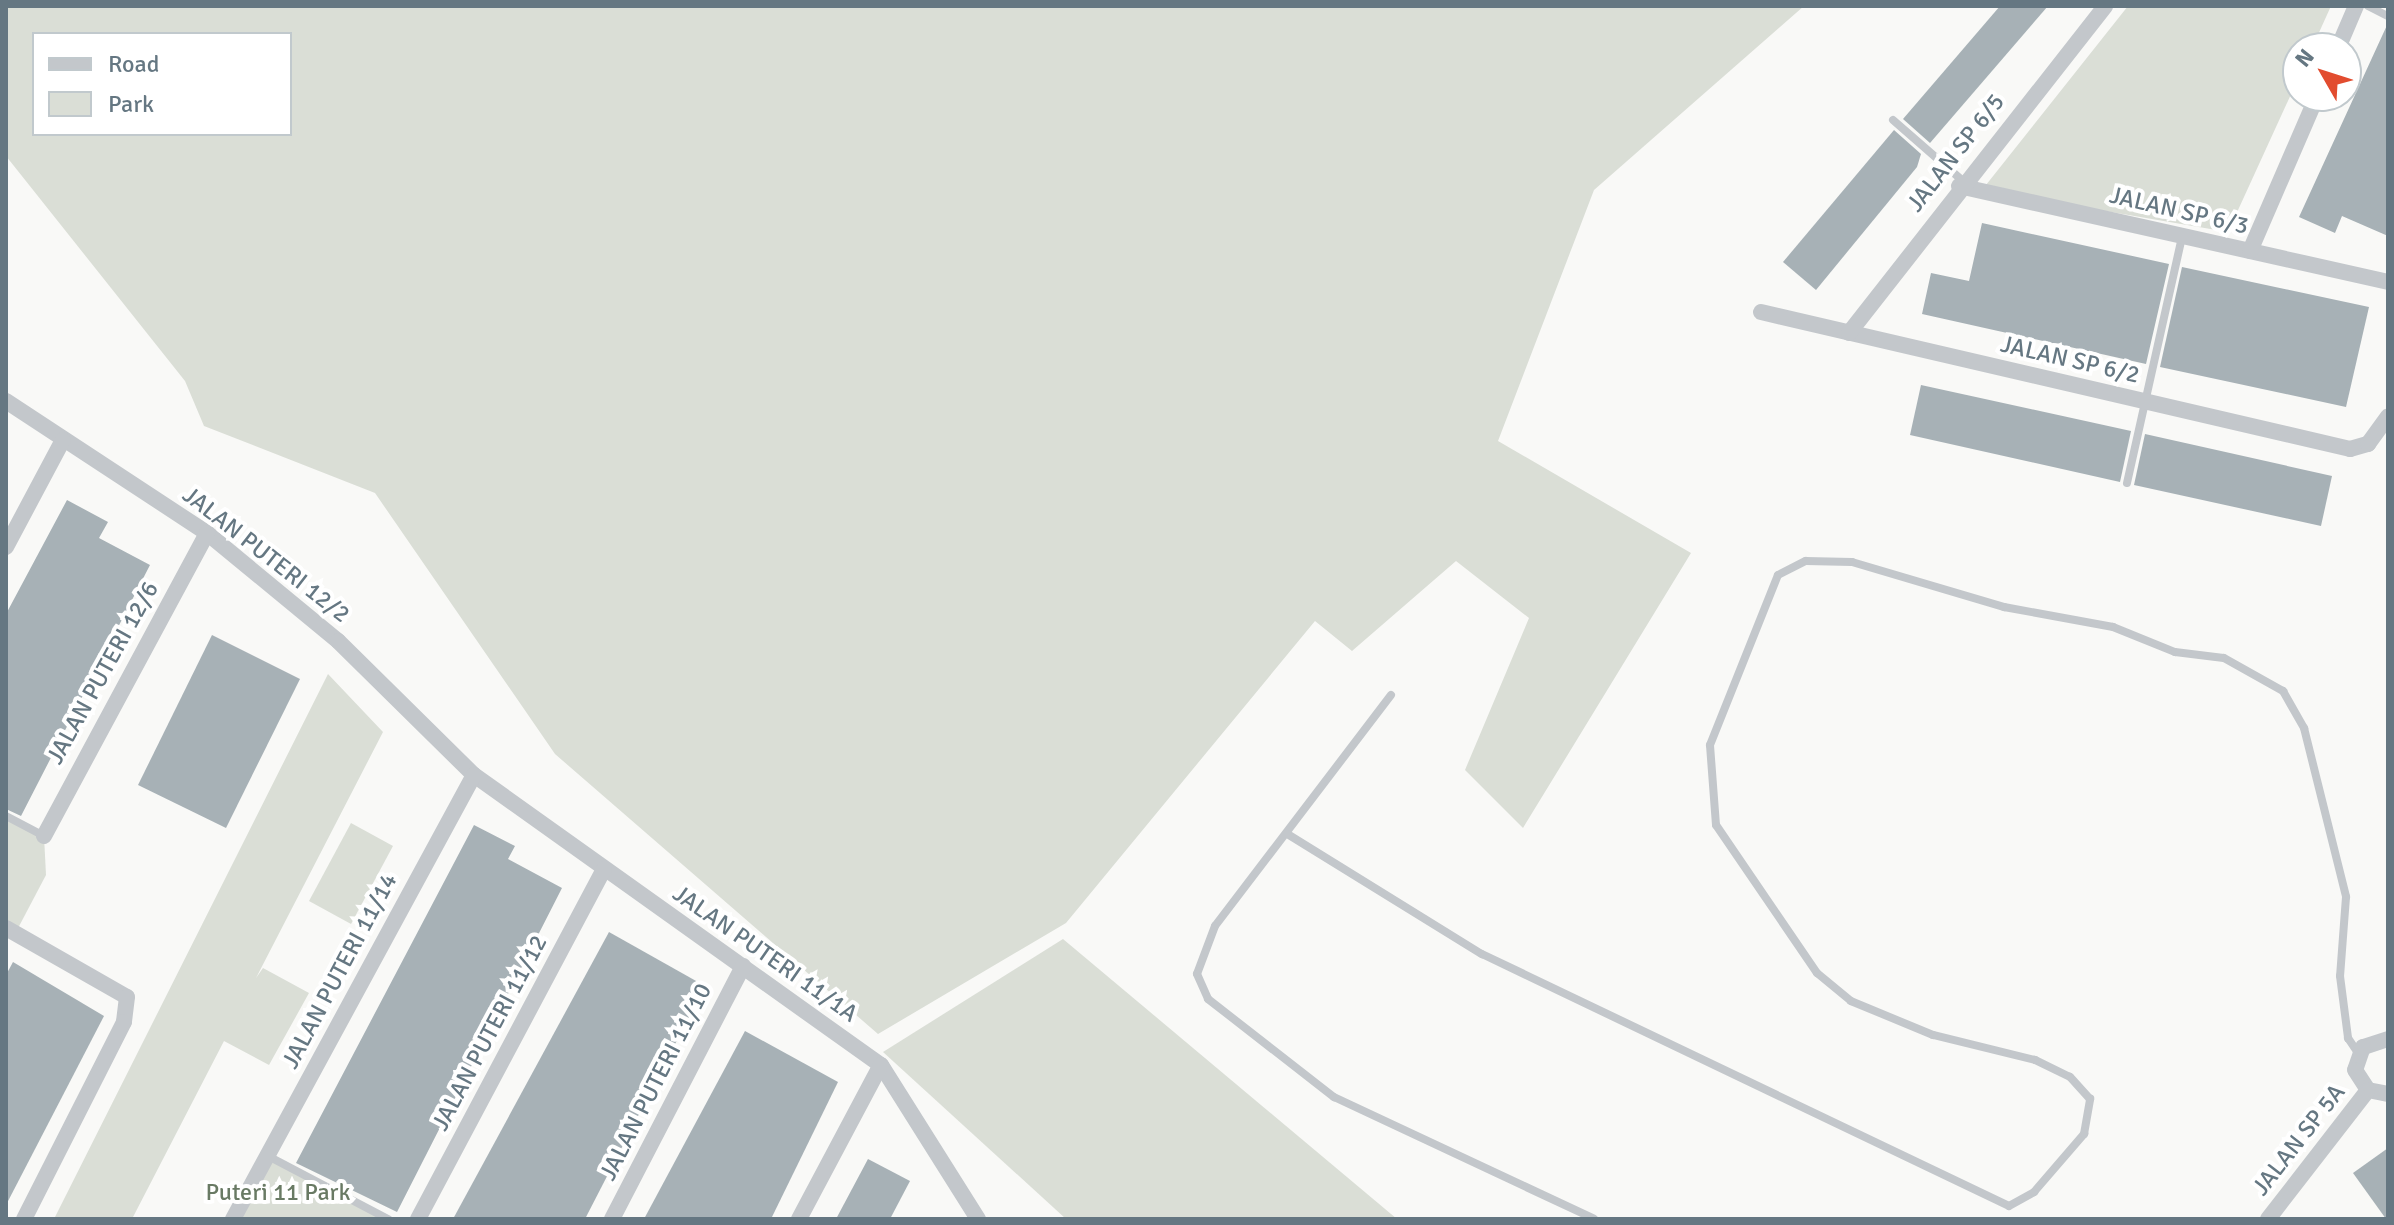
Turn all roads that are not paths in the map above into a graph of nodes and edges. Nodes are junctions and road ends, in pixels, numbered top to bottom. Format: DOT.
graph roads {
  1 [pos="2105,6"];
  2 [pos="2356,6"];
  3 [pos="2368,6"];
  4 [pos="2388,16"];
  5 [pos="2345,32"];
  6 [pos="2310,112"];
  7 [pos="1893,120"];
  8 [pos="1961,184"];
  9 [pos="2182,236"];
  10 [pos="2250,251"];
  11 [pos="2388,282"];
  12 [pos="1761,312"];
  13 [pos="1849,333"];
  14 [pos="6,401"];
  15 [pos="2143,401"];
  16 [pos="2388,416"];
  17 [pos="63,440"];
  18 [pos="2127,483"];
  19 [pos="207,533"];
  20 [pos="6,547"];
  21 [pos="1391,695"];
  22 [pos="474,775"];
  23 [pos="6,816"];
  24 [pos="1289,835"];
  25 [pos="44,836"];
  26 [pos="604,869"];
  27 [pos="6,928"];
  28 [pos="743,966"];
  29 [pos="2385,1035"];
  30 [pos="2358,1053"];
  31 [pos="881,1065"];
  32 [pos="2368,1090"];
  33 [pos="2388,1094"];
  34 [pos="268,1156"];
  35 [pos="24,1219"];
  36 [pos="233,1219"];
  37 [pos="388,1219"];
  38 [pos="418,1219"];
  39 [pos="612,1219"];
  40 [pos="799,1219"];
  41 [pos="978,1219"];
  42 [pos="1594,1219"];
  43 [pos="2268,1219"];
  1 -- 8 [label="street, JALAN SP 6/5"];
  2 -- 5 [label="street"];
  3 -- 4 [label="lane"];
  6 -- 10 [label="street"];
  7 -- 8 [label="lane"];
  8 -- 9 [label="street, JALAN SP 6/3"];
  8 -- 13 [label="street, JALAN SP 6/5"];
  9 -- 10 [label="street, JALAN SP 6/3"];
  9 -- 15 [label="lane"];
  10 -- 11 [label="street, JALAN SP 6/3"];
  12 -- 13 [label="street, JALAN SP 6/2"];
  13 -- 15 [label="street, JALAN SP 6/2"];
  14 -- 17 [label="street, JALAN PUTERI 12/2"];
  15 -- 16 [label="street, JALAN SP 6/2"];
  15 -- 18 [label="lane"];
  17 -- 19 [label="street, JALAN PUTERI 12/2"];
  17 -- 20 [label="street"];
  19 -- 22 [label="street, JALAN PUTERI 12/2"];
  19 -- 25 [label="street, JALAN PUTERI 12/6"];
  21 -- 24 [label="lane"];
  22 -- 26 [label="street, JALAN PUTERI 11/1A"];
  22 -- 34 [label="street, JALAN PUTERI 11/14"];
  23 -- 25 [label="lane"];
  24 -- 30 [label="lane"];
  24 -- 42 [label="lane"];
  26 -- 28 [label="street, JALAN PUTERI 11/1A"];
  26 -- 38 [label="street, JALAN PUTERI 11/12"];
  27 -- 35 [label="street"];
  28 -- 31 [label="street, JALAN PUTERI 11/1A"];
  28 -- 39 [label="street, JALAN PUTERI 11/10"];
  29 -- 30 [label="street"];
  30 -- 32 [label="street, JALAN SP 5A"];
  31 -- 40 [label="street"];
  31 -- 41 [label="street, JALAN PUTERI 11/1A"];
  32 -- 33 [label="street, JALAN SP 5A"];
  32 -- 43 [label="street, JALAN SP 5A"];
  34 -- 36 [label="street, JALAN PUTERI 11/14"];
  34 -- 37 [label="lane"];
}
